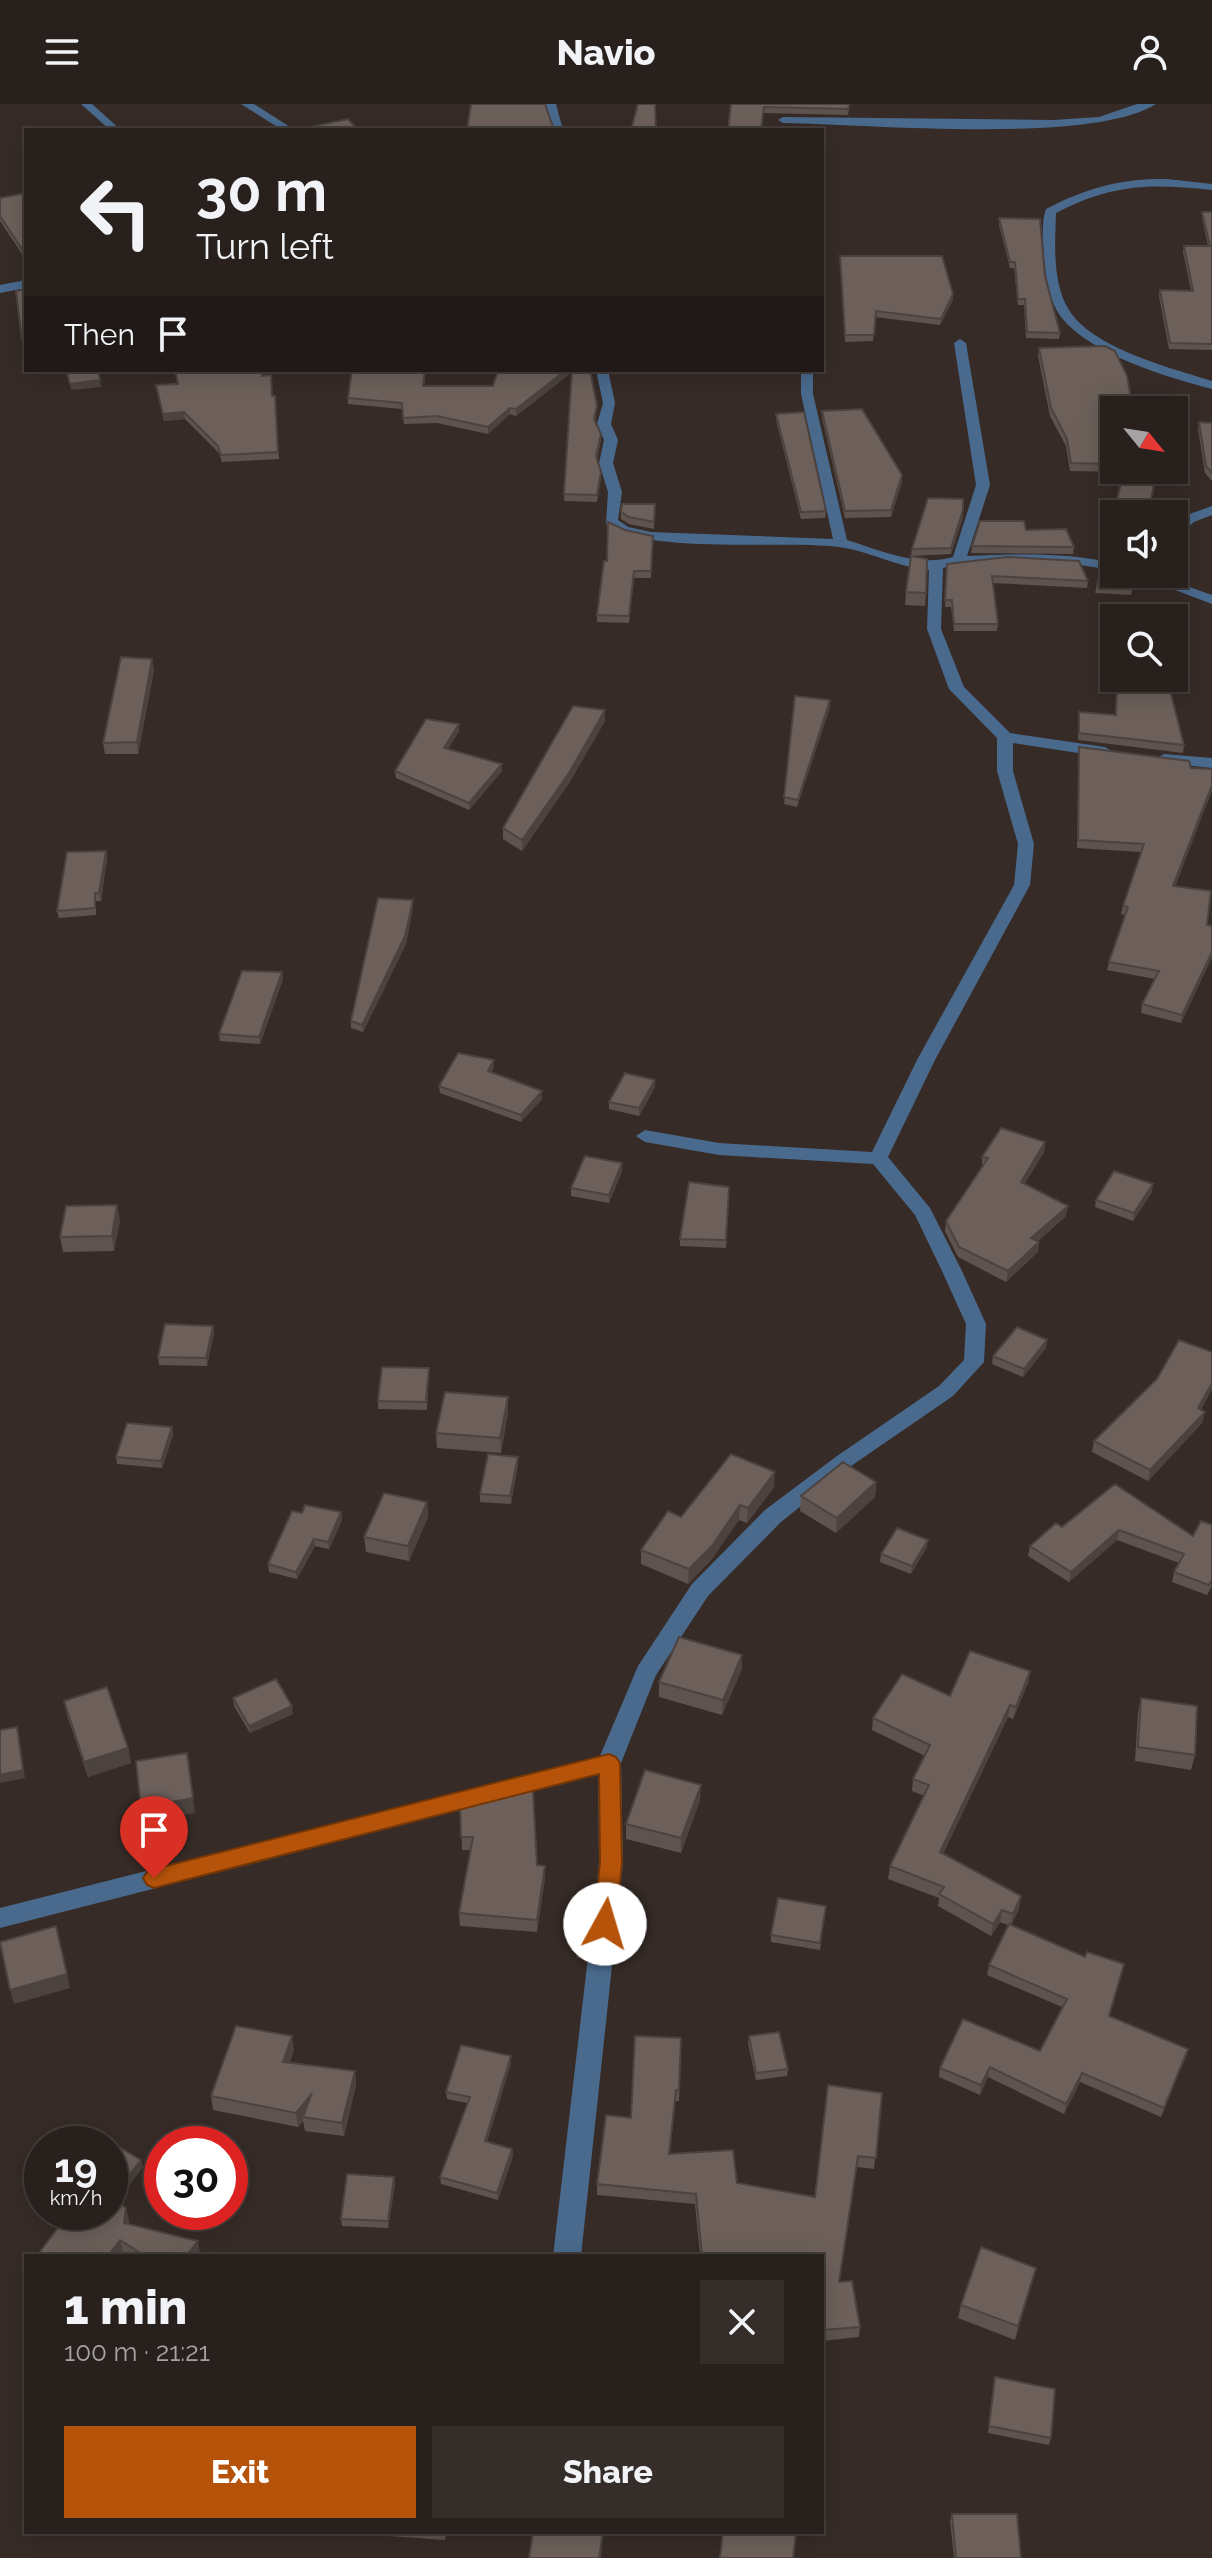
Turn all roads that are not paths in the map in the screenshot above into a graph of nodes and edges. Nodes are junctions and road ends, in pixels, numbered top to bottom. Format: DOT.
graph roads {
  1 [pos="86,104"];
  2 [pos="246,104"];
  3 [pos="551,104"];
  4 [pos="1151,104"];
  5 [pos="782,121"];
  6 [pos="114,128"];
  7 [pos="287,128"];
  8 [pos="557,128"];
  9 [pos="1212,187"];
  10 [pos="24,284"];
  11 [pos="0,289"];
  12 [pos="960,343"];
  13 [pos="602,372"];
  14 [pos="807,372"];
  15 [pos="1212,385"];
  16 [pos="1212,510"];
  17 [pos="1188,520"];
  18 [pos="841,543"];
  19 [pos="959,560"];
  20 [pos="1100,564"];
  21 [pos="936,566"];
  22 [pos="1179,588"];
  23 [pos="1212,600"];
  24 [pos="1005,737"];
  25 [pos="1212,763"];
  26 [pos="645,1136"];
  27 [pos="878,1158"];
  28 [pos="609,1763"];
  29 [pos="0,1918"];
  30 [pos="567,2254"];
  1 -- 6 [label="street"];
  2 -- 7 [label="street"];
  3 -- 8 [label="street"];
  4 -- 5 [label="street"];
  9 -- 15 [label="street"];
  10 -- 11 [label="street"];
  12 -- 19 [label="street"];
  13 -- 18 [label="street"];
  14 -- 18 [label="street"];
  16 -- 17 [label="street"];
  18 -- 21 [label="street"];
  19 -- 20 [label="street"];
  19 -- 21 [label="street"];
  21 -- 24 [label="street"];
  22 -- 23 [label="street"];
  24 -- 25 [label="street"];
  24 -- 27 [label="street"];
  26 -- 27 [label="street"];
  27 -- 28 [label="street"];
  28 -- 29 [label="street"];
  28 -- 30 [label="street"];
}
